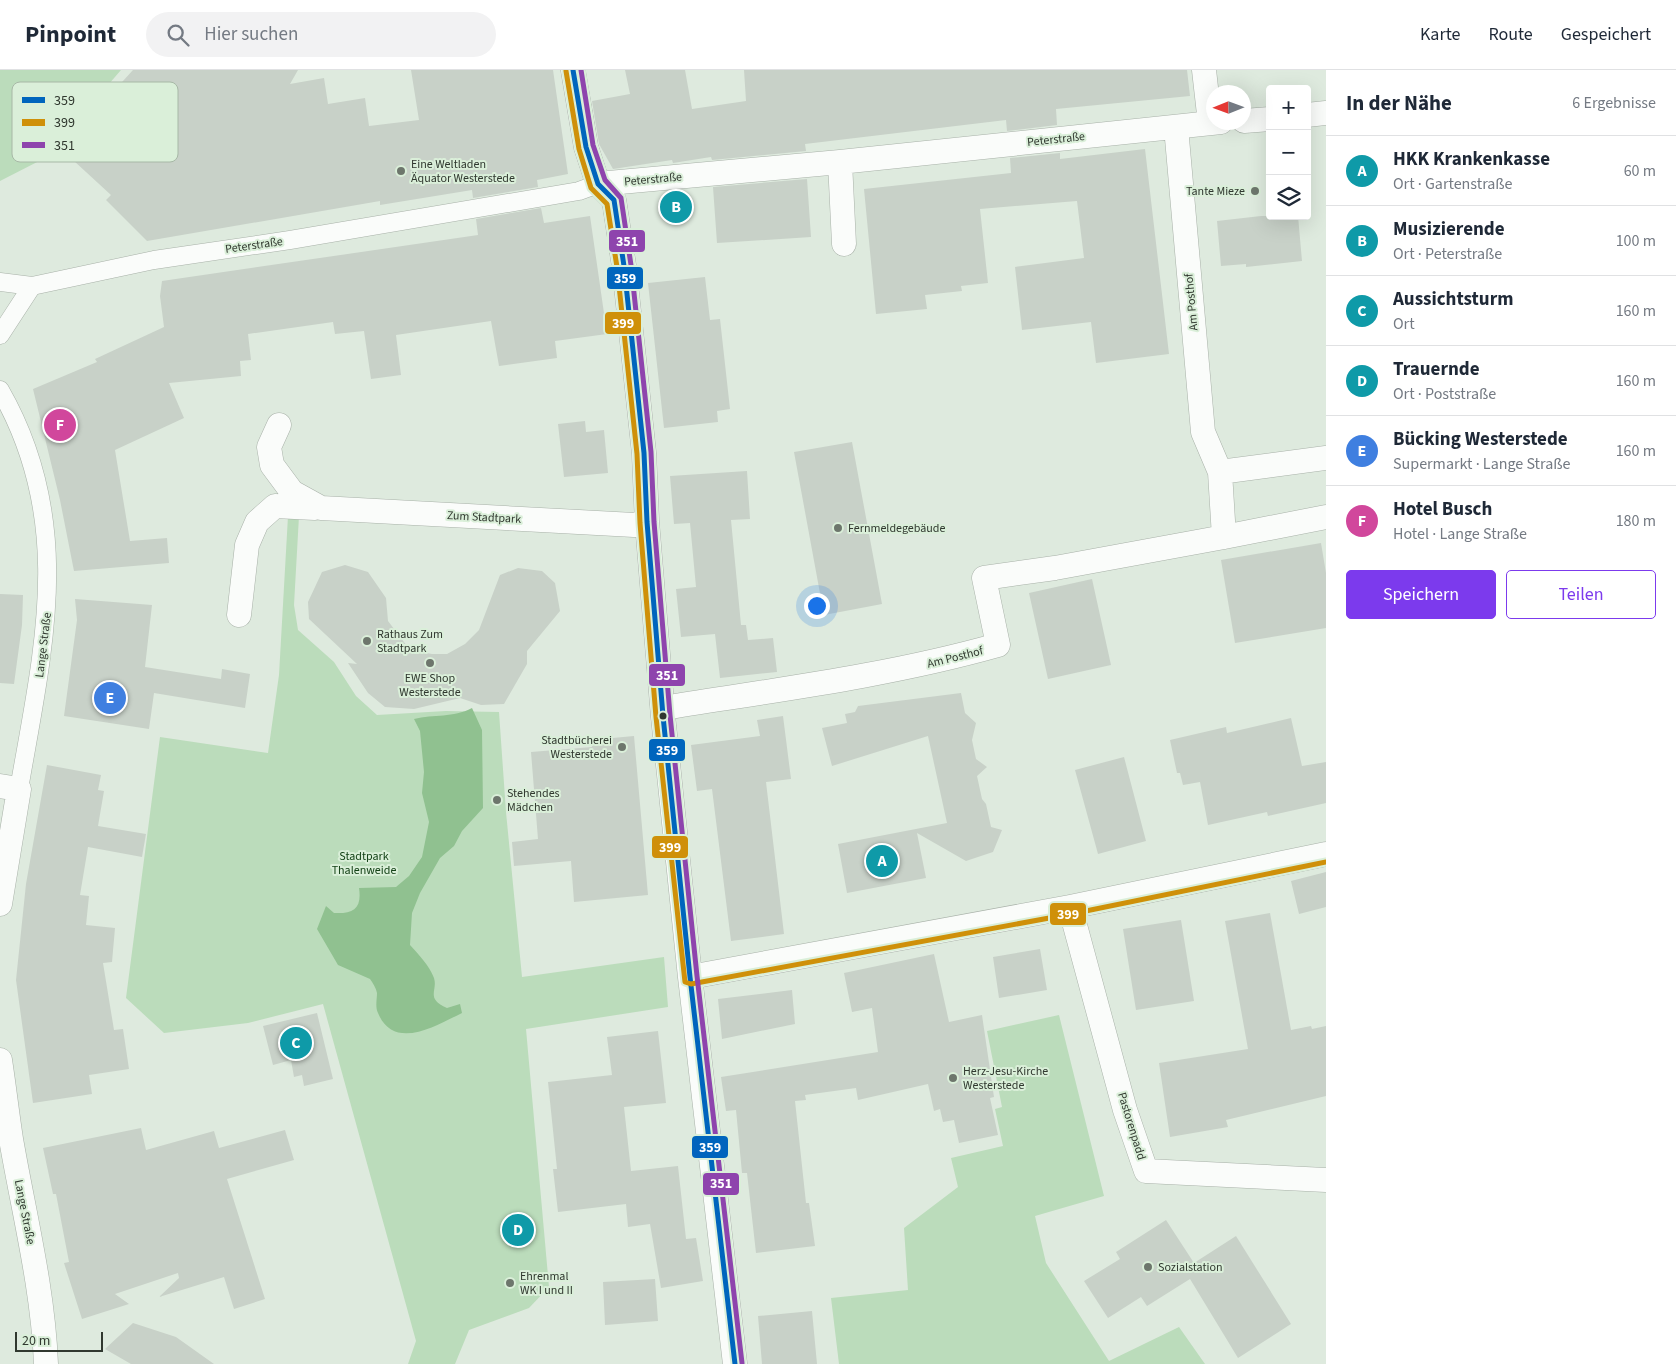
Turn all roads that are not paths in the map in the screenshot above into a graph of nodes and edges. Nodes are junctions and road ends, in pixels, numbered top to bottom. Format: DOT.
graph roads {
  1 [pos="573,70"];
  2 [pos="1204,70"];
  3 [pos="1207,85"];
  4 [pos="1326,113"];
  5 [pos="1311,115"];
  6 [pos="1266,119"];
  7 [pos="1251,120"];
  8 [pos="1206,124"];
  9 [pos="1176,128"];
  10 [pos="840,162"];
  11 [pos="598,184"];
  12 [pos="844,244"];
  13 [pos="0,282"];
  14 [pos="32,286"];
  15 [pos="0,334"];
  16 [pos="0,390"];
  17 [pos="279,425"];
  18 [pos="1326,458"];
  19 [pos="1220,472"];
  20 [pos="322,508"];
  21 [pos="1326,517"];
  22 [pos="646,522"];
  23 [pos="1224,537"];
  24 [pos="239,615"];
  25 [pos="663,708"];
  26 [pos="9,787"];
  27 [pos="1326,854"];
  28 [pos="0,904"];
  29 [pos="1070,907"];
  30 [pos="690,977"];
  31 [pos="0,1060"];
  32 [pos="1326,1180"];
  33 [pos="46,1364"];
  34 [pos="736,1364"];
  1 -- 11 [label="street"];
  2 -- 3 [label="street"];
  4 -- 5 [label="street"];
  6 -- 7 [label="street"];
  8 -- 9 [label="street, Peterstraße"];
  9 -- 10 [label="street, Peterstraße"];
  9 -- 19 [label="street, Am Posthof"];
  10 -- 11 [label="street, Peterstraße"];
  10 -- 12 [label="street"];
  11 -- 14 [label="street, Peterstraße"];
  11 -- 22 [label="street"];
  13 -- 14 [label="street, Peterstraße"];
  14 -- 15 [label="street"];
  16 -- 26 [label="street, Lange Straße"];
  17 -- 20 [label="street, Zum Stadtpark"];
  18 -- 19 [label="street"];
  19 -- 23 [label="street, Am Posthof"];
  20 -- 22 [label="street, Zum Stadtpark"];
  20 -- 24 [label="street, Zum Stadtpark"];
  21 -- 23 [label="street, Am Posthof"];
  22 -- 25 [label="street"];
  23 -- 25 [label="street, Am Posthof"];
  25 -- 30 [label="street"];
  26 -- 28 [label="street, Lange Straße"];
  27 -- 29 [label="street"];
  29 -- 30 [label="street"];
  29 -- 32 [label="street, Pastorenpadd"];
  30 -- 34 [label="street"];
  31 -- 33 [label="street, Lange Straße"];
}
